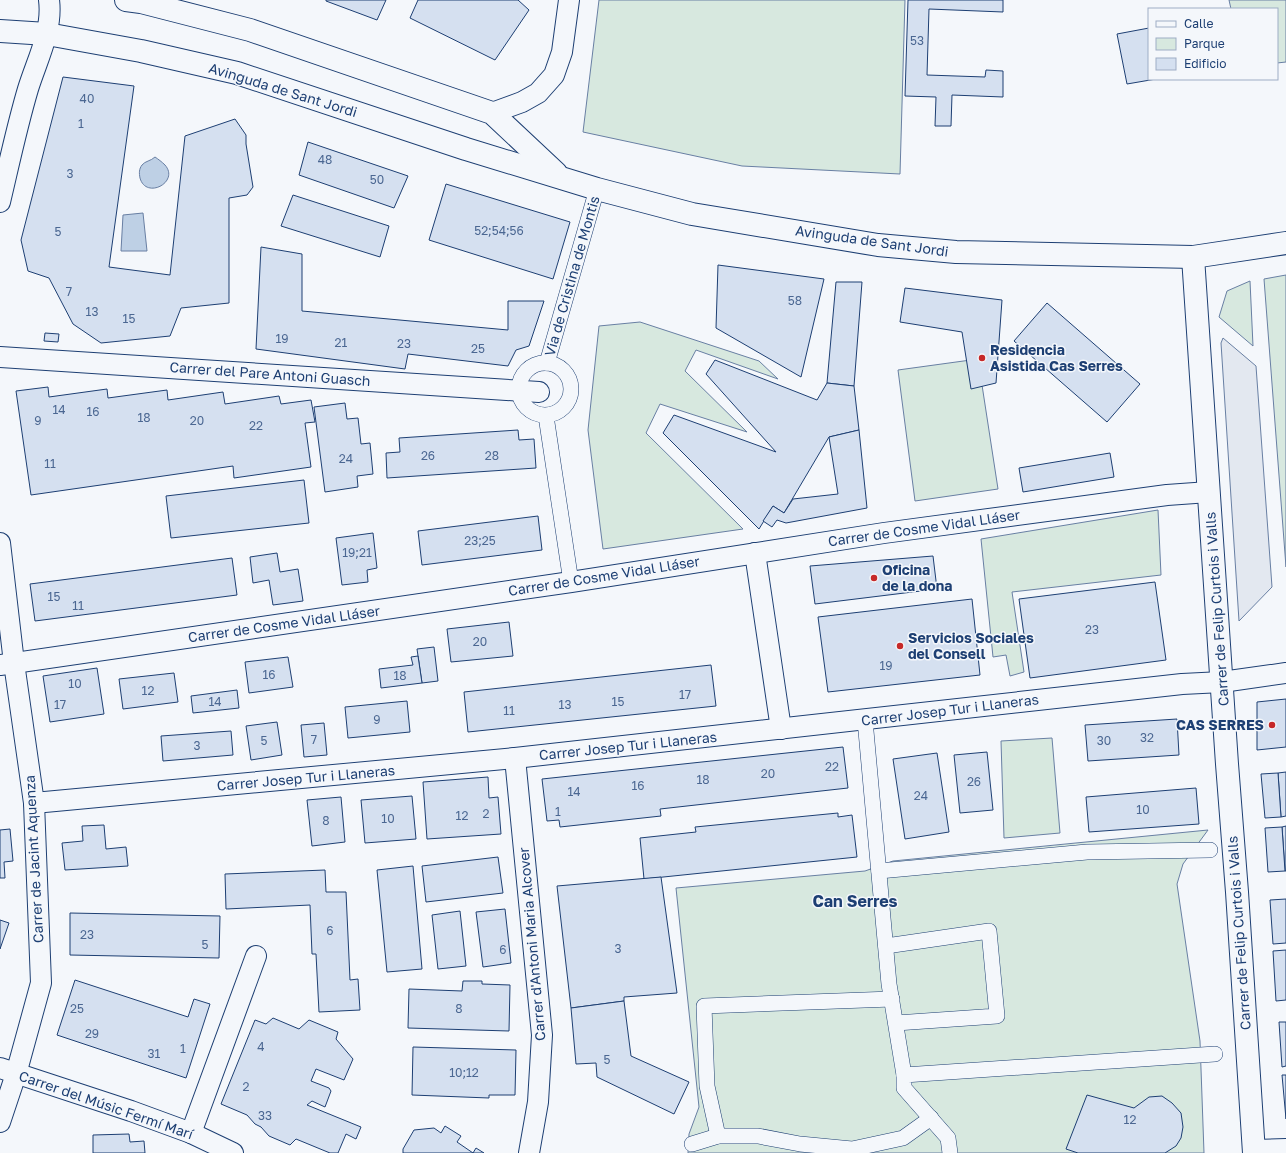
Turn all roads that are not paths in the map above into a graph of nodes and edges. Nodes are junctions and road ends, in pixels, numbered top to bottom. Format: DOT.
graph roads {
  1 [pos="49,0"];
  2 [pos="126,0"];
  3 [pos="568,0"];
  4 [pos="0,32"];
  5 [pos="47,34"];
  6 [pos="492,113"];
  7 [pos="560,177"];
  8 [pos="597,188"];
  9 [pos="0,202"];
  10 [pos="1286,243"];
  11 [pos="1193,257"];
  12 [pos="0,357"];
  13 [pos="547,363"];
  14 [pos="519,391"];
  15 [pos="539,392"];
  16 [pos="546,416"];
  17 [pos="1209,492"];
  18 [pos="0,543"];
  19 [pos="755,553"];
  20 [pos="571,582"];
  21 [pos="7,664"];
  22 [pos="1286,673"];
  23 [pos="1222,682"];
  24 [pos="864,720"];
  25 [pos="781,729"];
  26 [pos="515,758"];
  27 [pos="34,803"];
  28 [pos="1210,850"];
  29 [pos="879,871"];
  30 [pos="886,946"];
  31 [pos="256,956"];
  32 [pos="892,999"];
  33 [pos="896,1022"];
  34 [pos="1215,1054"];
  35 [pos="8,1071"];
  36 [pos="904,1075"];
  37 [pos="931,1118"];
  38 [pos="0,1122"];
  39 [pos="191,1133"];
  40 [pos="718,1136"];
  41 [pos="692,1144"];
  42 [pos="1286,1149"];
  43 [pos="1254,1152"];
  44 [pos="233,1153"];
  45 [pos="529,1153"];
  46 [pos="950,1153"];
  1 -- 5 [label="street"];
  2 -- 6 [label="street, Avinguda de Sant Jordi"];
  3 -- 6 [label="street"];
  4 -- 5 [label="street, Avinguda de Sant Jordi"];
  5 -- 7 [label="street, Avinguda de Sant Jordi"];
  5 -- 9 [label="street"];
  6 -- 7 [label="street, Avinguda de Sant Jordi"];
  7 -- 8 [label="street, Avinguda de Sant Jordi"];
  8 -- 11 [label="street, Avinguda de Sant Jordi"];
  8 -- 13 [label="street, Via de Cristina de Montis"];
  10 -- 11 [label="street, Avinguda de Sant Jordi"];
  11 -- 17 [label="street, Carrer de Felip Curtois i Valls"];
  12 -- 14 [label="street, Carrer del Pare Antoni Guasch"];
  13 -- 14 [label="street"];
  13 -- 16 [label="street"];
  14 -- 15 [label="street, Carrer del Pare Antoni Guasch"];
  14 -- 16 [label="street"];
  16 -- 20 [label="street"];
  17 -- 19 [label="street, Carrer de Cosme Vidal Lláser"];
  17 -- 23 [label="street, Carrer de Felip Curtois i Valls"];
  18 -- 21 [label="street, Carrer de Jacint Aquenza"];
  19 -- 20 [label="street, Carrer de Cosme Vidal Lláser"];
  19 -- 25 [label="street"];
  20 -- 21 [label="street, Carrer de Cosme Vidal Lláser"];
  21 -- 27 [label="street, Carrer de Jacint Aquenza"];
  22 -- 23 [label="street, Carrer Josep Tur i Llaneras"];
  23 -- 24 [label="street, Carrer Josep Tur i Llaneras"];
  23 -- 43 [label="street, Carrer de Felip Curtois i Valls"];
  24 -- 25 [label="street, Carrer Josep Tur i Llaneras"];
  24 -- 29 [label="street"];
  25 -- 26 [label="street, Carrer Josep Tur i Llaneras"];
  26 -- 27 [label="street, Carrer Josep Tur i Llaneras"];
  26 -- 45 [label="street, Carrer d'Antoni Maria Alcover"];
  27 -- 35 [label="street, Carrer de Jacint Aquenza"];
  28 -- 29 [label="street"];
  29 -- 30 [label="street"];
  30 -- 32 [label="street"];
  30 -- 33 [label="street"];
  31 -- 39 [label="street"];
  32 -- 33 [label="street"];
  32 -- 40 [label="street"];
  33 -- 36 [label="street"];
  34 -- 36 [label="street"];
  35 -- 38 [label="street, Carrer de Jacint Aquenza"];
  35 -- 39 [label="street, Carrer del Músic Fermí Marí"];
  36 -- 37 [label="street"];
  37 -- 40 [label="street"];
  37 -- 46 [label="street"];
  39 -- 44 [label="street, Carrer del Músic Fermí Marí"];
  40 -- 41 [label="street"];
  42 -- 43 [label="street"];
}
